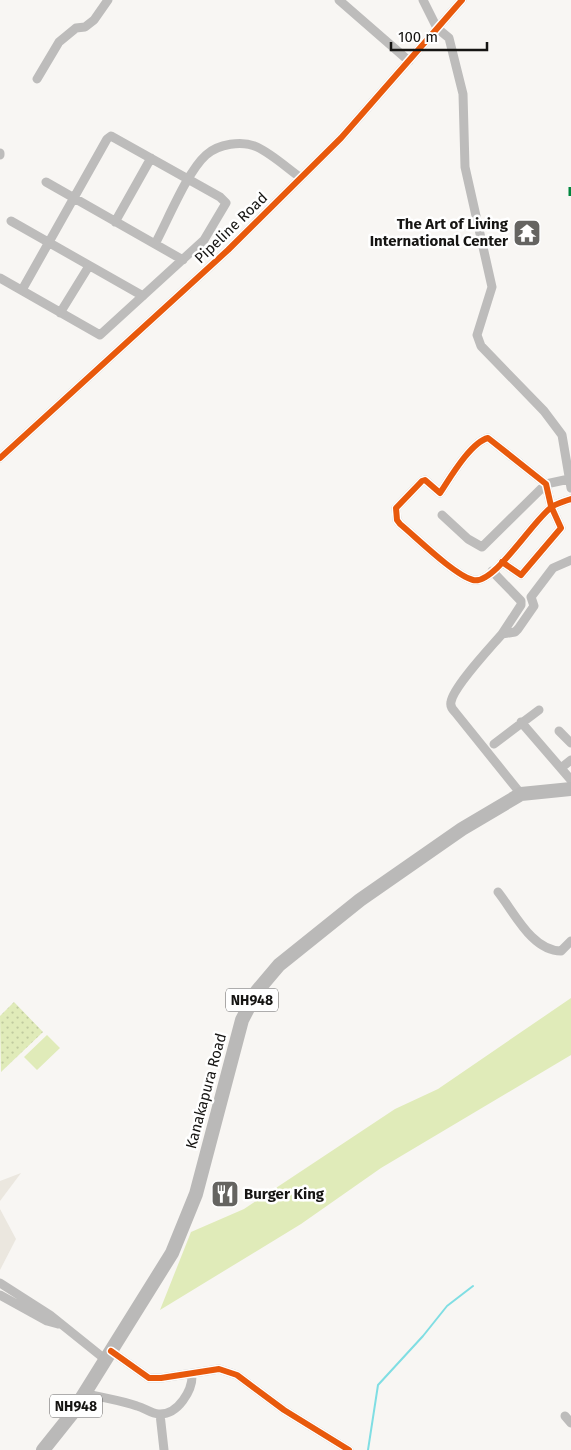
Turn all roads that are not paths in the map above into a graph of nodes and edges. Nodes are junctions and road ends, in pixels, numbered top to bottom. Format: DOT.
graph roads {
  1 [pos="108,0"];
  2 [pos="339,0"];
  3 [pos="423,0"];
  4 [pos="462,0"];
  5 [pos="438,28"];
  6 [pos="409,60"];
  7 [pos="37,79"];
  8 [pos="151,158"];
  9 [pos="300,178"];
  10 [pos="188,180"];
  11 [pos="46,182"];
  12 [pos="74,198"];
  13 [pos="11,221"];
  14 [pos="115,222"];
  15 [pos="49,244"];
  16 [pos="155,244"];
  17 [pos="183,260"];
  18 [pos="88,266"];
  19 [pos="0,278"];
  20 [pos="22,290"];
  21 [pos="143,296"];
  22 [pos="60,313"];
  23 [pos="0,458"];
  24 [pos="570,483"];
  25 [pos="546,484"];
  26 [pos="571,499"];
  27 [pos="551,506"];
  28 [pos="442,515"];
  29 [pos="571,560"];
  30 [pos="502,562"];
  31 [pos="492,571"];
  32 [pos="502,634"];
  33 [pos="540,710"];
  34 [pos="521,722"];
  35 [pos="559,731"];
  36 [pos="571,743"];
  37 [pos="494,744"];
  38 [pos="571,760"];
  39 [pos="561,768"];
  40 [pos="571,780"];
  41 [pos="571,789"];
  42 [pos="521,794"];
  43 [pos="498,892"];
  44 [pos="571,941"];
  45 [pos="0,1283"];
  46 [pos="0,1295"];
  47 [pos="60,1325"];
  48 [pos="109,1355"];
  49 [pos="192,1374"];
  50 [pos="85,1393"];
  51 [pos="160,1414"];
  52 [pos="43,1450"];
  53 [pos="164,1450"];
  54 [pos="348,1450"];
  1 -- 7 [label="street"];
  2 -- 6 [label="street"];
  3 -- 5 [label="street"];
  4 -- 5 [label="street, Pipeline Road"];
  5 -- 6 [label="street, Pipeline Road"];
  5 -- 24 [label="street"];
  6 -- 9 [label="street, Pipeline Road"];
  8 -- 10 [label="street"];
  8 -- 12 [label="street"];
  8 -- 14 [label="street"];
  9 -- 10 [label="street"];
  9 -- 23 [label="street, Pipeline Road"];
  10 -- 16 [label="street"];
  10 -- 17 [label="street"];
  11 -- 12 [label="street"];
  12 -- 14 [label="street"];
  12 -- 15 [label="street"];
  13 -- 15 [label="street"];
  14 -- 16 [label="street"];
  15 -- 18 [label="street"];
  15 -- 20 [label="street"];
  16 -- 17 [label="street"];
  17 -- 21 [label="street"];
  18 -- 21 [label="street"];
  18 -- 22 [label="street"];
  19 -- 20 [label="street"];
  20 -- 22 [label="street"];
  21 -- 22 [label="street"];
  24 -- 25 [label="street"];
  25 -- 27 [label="street"];
  25 -- 28 [label="street"];
  25 -- 31 [label="street"];
  26 -- 27 [label="street"];
  27 -- 30 [label="street"];
  27 -- 30 [label="street"];
  29 -- 32 [label="street"];
  30 -- 31 [label="street"];
  31 -- 32 [label="street"];
  32 -- 42 [label="street"];
  33 -- 34 [label="street"];
  34 -- 37 [label="street"];
  34 -- 39 [label="street"];
  35 -- 36 [label="street"];
  38 -- 39 [label="street"];
  39 -- 40 [label="street"];
  41 -- 42 [label="highway, Kanakapura Road / NH948"];
  42 -- 48 [label="highway, Kanakapura Road / NH948"];
  43 -- 44 [label="street"];
  45 -- 47 [label="street"];
  46 -- 47 [label="street"];
  47 -- 48 [label="street"];
  48 -- 49 [label="street"];
  48 -- 50 [label="highway, Kanakapura Road / NH948"];
  49 -- 51 [label="street"];
  49 -- 54 [label="street"];
  50 -- 51 [label="street"];
  50 -- 52 [label="highway, Kanakapura Road / NH948"];
  51 -- 53 [label="street"];
}
